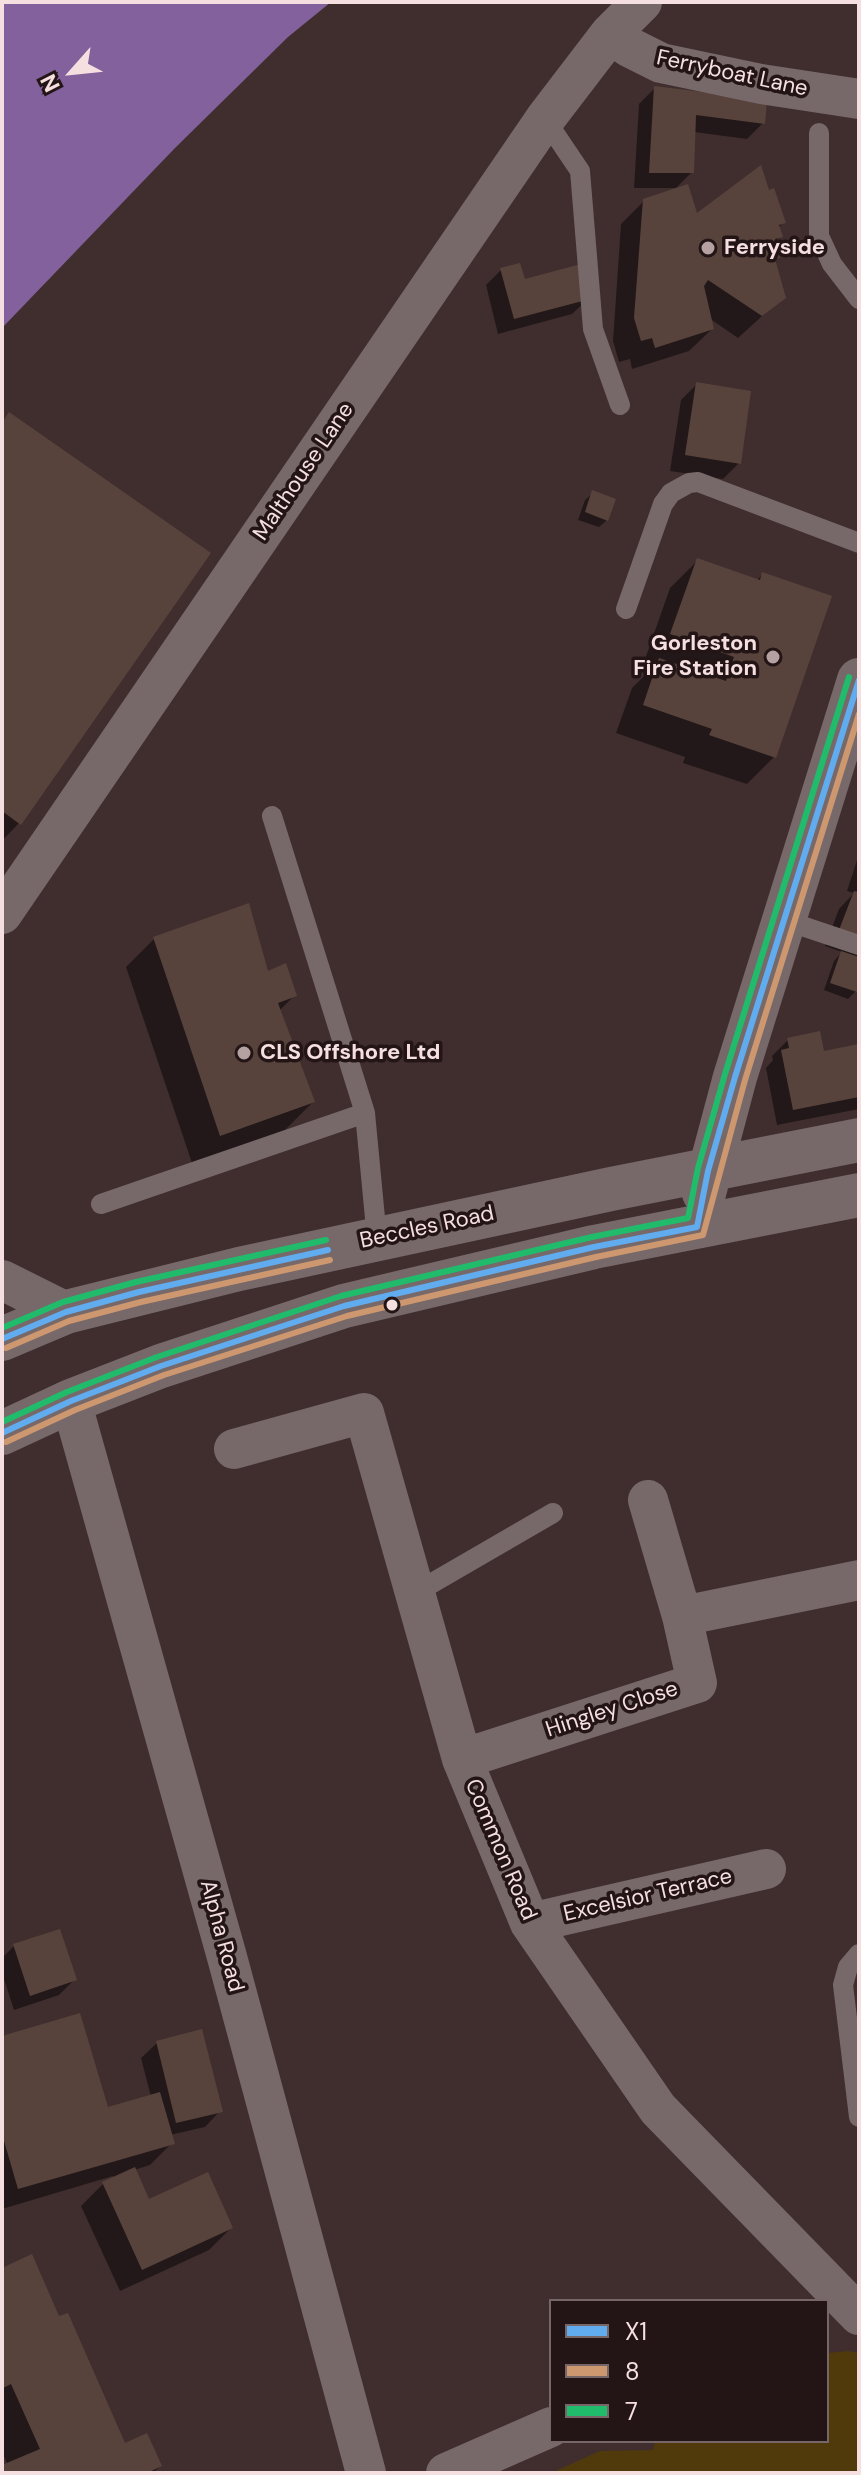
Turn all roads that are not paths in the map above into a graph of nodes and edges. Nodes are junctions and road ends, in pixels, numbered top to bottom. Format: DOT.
graph roads {
  1 [pos="642,2"];
  2 [pos="610,34"];
  3 [pos="859,99"];
  4 [pos="545,119"];
  5 [pos="819,133"];
  6 [pos="859,299"];
  7 [pos="620,405"];
  8 [pos="859,543"];
  9 [pos="626,609"];
  10 [pos="859,680"];
  11 [pos="272,816"];
  12 [pos="2,914"];
  13 [pos="784,920"];
  14 [pos="859,945"];
  15 [pos="365,1113"];
  16 [pos="859,1140"];
  17 [pos="708,1171"];
  18 [pos="859,1195"];
  19 [pos="101,1204"];
  20 [pos="697,1227"];
  21 [pos="377,1239"];
  22 [pos="2,1280"];
  23 [pos="66,1312"];
  24 [pos="2,1339"];
  25 [pos="71,1401"];
  26 [pos="2,1433"];
  27 [pos="234,1449"];
  28 [pos="648,1500"];
  29 [pos="553,1513"];
  30 [pos="859,1580"];
  31 [pos="415,1593"];
  32 [pos="682,1616"];
  33 [pos="462,1759"];
  34 [pos="766,1869"];
  35 [pos="530,1923"];
  36 [pos="859,1954"];
  37 [pos="859,2117"];
  38 [pos="847,2303"];
  39 [pos="549,2428"];
  40 [pos="366,2473"];
  41 [pos="446,2473"];
  1 -- 2 [label="street, Malthouse Lane"];
  2 -- 3 [label="street, Ferryboat Lane"];
  2 -- 4 [label="street, Malthouse Lane"];
  4 -- 7 [label="lane"];
  4 -- 12 [label="street, Malthouse Lane"];
  5 -- 6 [label="lane"];
  8 -- 9 [label="lane"];
  10 -- 13 [label="street"];
  11 -- 15 [label="lane"];
  13 -- 14 [label="lane"];
  13 -- 17 [label="street"];
  15 -- 19 [label="lane"];
  15 -- 21 [label="lane"];
  16 -- 17 [label="street, Beccles Road"];
  17 -- 20 [label="street"];
  17 -- 21 [label="street, Beccles Road"];
  18 -- 20 [label="street"];
  20 -- 25 [label="street"];
  21 -- 23 [label="street, Beccles Road"];
  22 -- 23 [label="street"];
  23 -- 24 [label="street, Beccles Road"];
  25 -- 26 [label="street"];
  25 -- 40 [label="street, Alpha Road"];
  27 -- 31 [label="street, Common Road"];
  28 -- 32 [label="street, Hingley Close"];
  29 -- 31 [label="lane"];
  30 -- 32 [label="street"];
  31 -- 33 [label="street, Common Road"];
  32 -- 33 [label="street, Hingley Close"];
  33 -- 35 [label="street, Common Road"];
  34 -- 35 [label="street, Excelsior Terrace"];
  35 -- 38 [label="street, Common Road"];
  36 -- 37 [label="lane"];
  39 -- 41 [label="street"];
}
